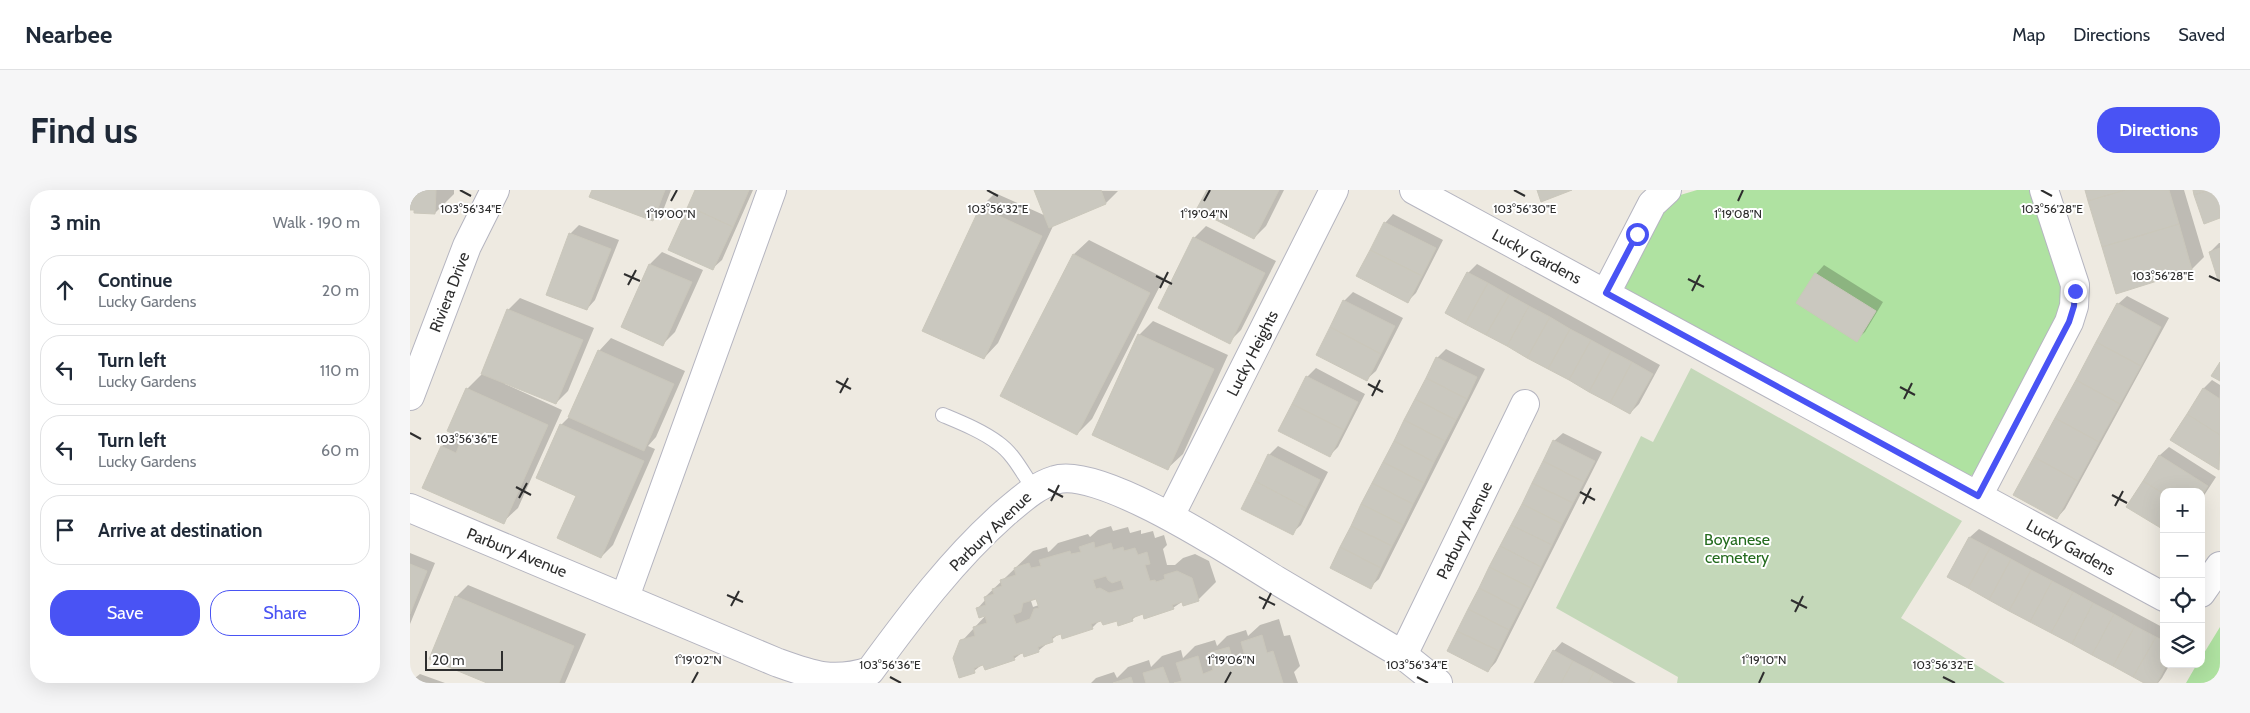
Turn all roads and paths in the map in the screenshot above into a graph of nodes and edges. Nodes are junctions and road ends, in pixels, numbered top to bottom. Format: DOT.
graph roads {
  1 [pos="495,190"];
  2 [pos="772,190"];
  3 [pos="1334,190"];
  4 [pos="1414,190"];
  5 [pos="1667,190"];
  6 [pos="2044,190"];
  7 [pos="1606,293"];
  8 [pos="410,396"];
  9 [pos="1525,404"];
  10 [pos="943,415"];
  11 [pos="1034,489"];
  12 [pos="1978,496"];
  13 [pos="410,508"];
  14 [pos="1170,516"];
  15 [pos="2220,566"];
  16 [pos="2205,587"];
  17 [pos="2160,595"];
  18 [pos="625,597"];
  19 [pos="1403,656"];
  20 [pos="1438,683"];
  1 -- 8 [label="street, Riviera Drive"];
  2 -- 18 [label="street"];
  3 -- 14 [label="street, Lucky Heights"];
  4 -- 7 [label="street, Lucky Gardens"];
  5 -- 7 [label="street"];
  6 -- 12 [label="street"];
  7 -- 12 [label="street, Lucky Gardens"];
  9 -- 19 [label="street, Parbury Avenue"];
  10 -- 11 [label="lane"];
  11 -- 14 [label="street, Parbury Avenue"];
  11 -- 18 [label="street, Parbury Avenue"];
  12 -- 17 [label="street, Lucky Gardens"];
  13 -- 18 [label="street, Parbury Avenue"];
  14 -- 19 [label="street, Parbury Avenue"];
  15 -- 16 [label="street"];
  19 -- 20 [label="street, Parbury Avenue"];
}
